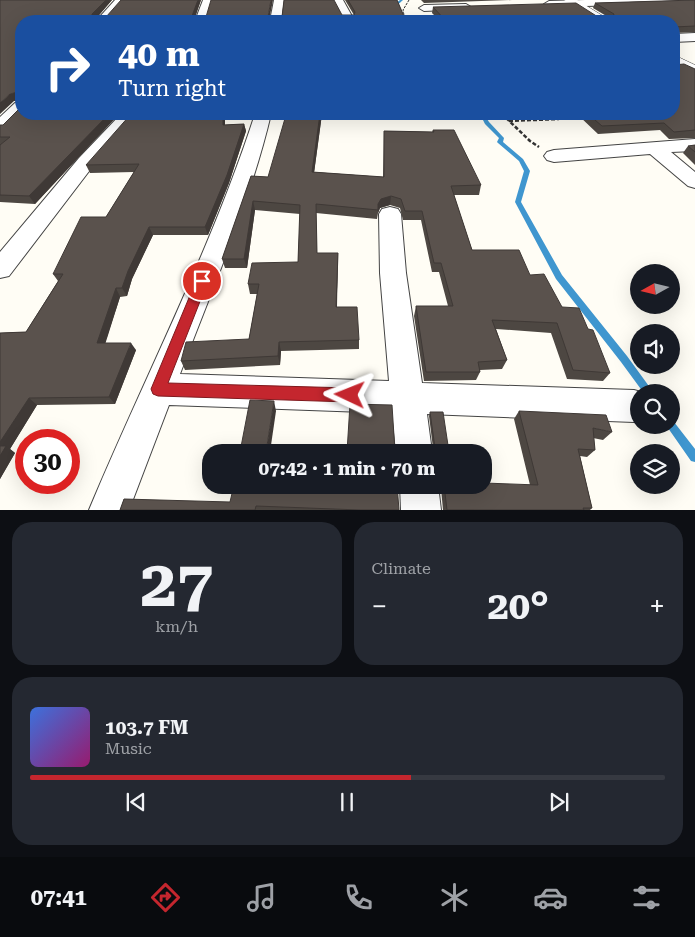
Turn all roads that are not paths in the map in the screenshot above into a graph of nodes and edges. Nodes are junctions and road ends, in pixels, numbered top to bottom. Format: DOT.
graph roads {
  1 [pos="120,0"];
  2 [pos="208,0"];
  3 [pos="279,0"];
  4 [pos="338,0"];
  5 [pos="695,0"];
  6 [pos="572,2"];
  7 [pos="540,4"];
  8 [pos="477,6"];
  9 [pos="424,8"];
  10 [pos="106,15"];
  11 [pos="202,15"];
  12 [pos="277,15"];
  13 [pos="346,15"];
  14 [pos="595,15"];
  15 [pos="695,37"];
  16 [pos="680,38"];
  17 [pos="680,63"];
  18 [pos="695,72"];
  19 [pos="15,112"];
  20 [pos="124,120"];
  21 [pos="261,120"];
  22 [pos="0,127"];
  23 [pos="695,146"];
  24 [pos="655,149"];
  25 [pos="554,156"];
  26 [pos="695,182"];
  27 [pos="390,214"];
  28 [pos="0,269"];
  29 [pos="158,389"];
  30 [pos="407,397"];
  31 [pos="630,406"];
  32 [pos="413,444"];
  33 [pos="420,494"];
  34 [pos="109,510"];
  35 [pos="421,510"];
  1 -- 10 [label="street"];
  2 -- 11 [label="street"];
  3 -- 12 [label="street"];
  4 -- 13 [label="street"];
  5 -- 6 [label="street"];
  6 -- 7 [label="street"];
  6 -- 14 [label="street"];
  8 -- 9 [label="street"];
  15 -- 16 [label="street"];
  17 -- 18 [label="street"];
  19 -- 22 [label="street"];
  20 -- 28 [label="street"];
  21 -- 29 [label="street"];
  23 -- 24 [label="street"];
  24 -- 25 [label="street"];
  24 -- 26 [label="street"];
  27 -- 30 [label="street"];
  29 -- 30 [label="street"];
  29 -- 34 [label="street"];
  30 -- 31 [label="street"];
  30 -- 32 [label="street"];
  33 -- 35 [label="street"];
}
